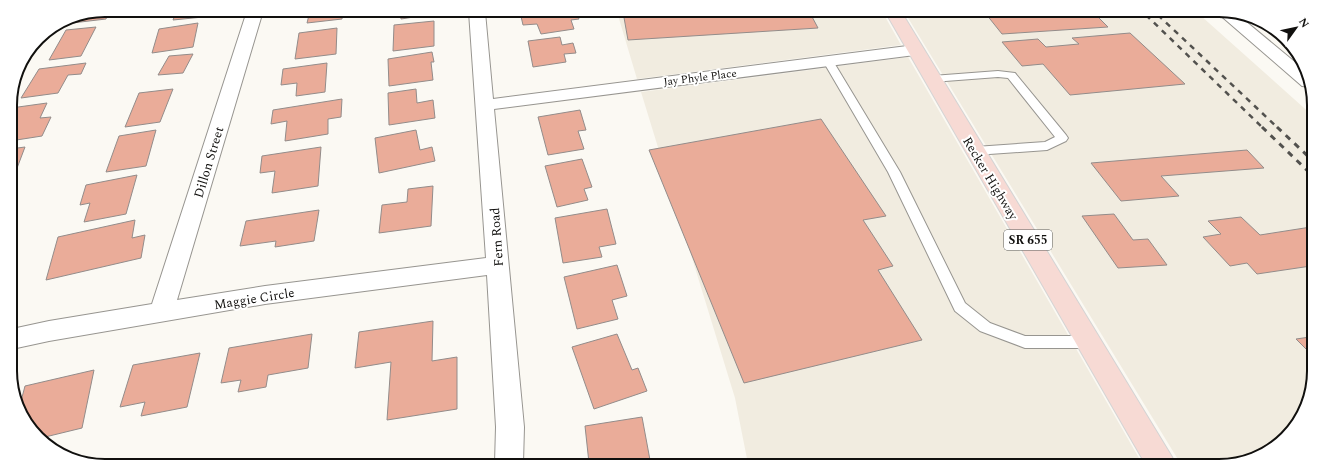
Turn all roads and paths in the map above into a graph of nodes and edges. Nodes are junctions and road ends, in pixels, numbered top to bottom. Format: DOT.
graph roads {
  1 [pos="253,17"];
  2 [pos="477,17"];
  3 [pos="896,17"];
  4 [pos="1232,18"];
  5 [pos="915,50"];
  6 [pos="828,61"];
  7 [pos="1302,77"];
  8 [pos="932,79"];
  9 [pos="486,105"];
  10 [pos="975,151"];
  11 [pos="498,265"];
  12 [pos="161,313"];
  13 [pos="17,338"];
  14 [pos="1089,342"];
  15 [pos="509,459"];
  16 [pos="1158,459"];
  1 -- 12 [label="street, Dillon Street"];
  2 -- 9 [label="street, Fern Road"];
  3 -- 5 [label="main road, Recker Highway / SR 655"];
  4 -- 7 [label="street"];
  5 -- 6 [label="street, Jay Phyle Place"];
  5 -- 8 [label="main road, Recker Highway / SR 655"];
  6 -- 9 [label="street, Jay Phyle Place"];
  6 -- 14 [label="lane"];
  8 -- 10 [label="main road, Recker Highway / SR 655"];
  8 -- 10 [label="lane"];
  9 -- 11 [label="street, Fern Road"];
  10 -- 14 [label="main road, Recker Highway / SR 655"];
  11 -- 12 [label="street, Maggie Circle"];
  11 -- 15 [label="street, Fern Road"];
  12 -- 13 [label="street, Maggie Circle"];
  14 -- 16 [label="main road, Recker Highway / SR 655"];
}
